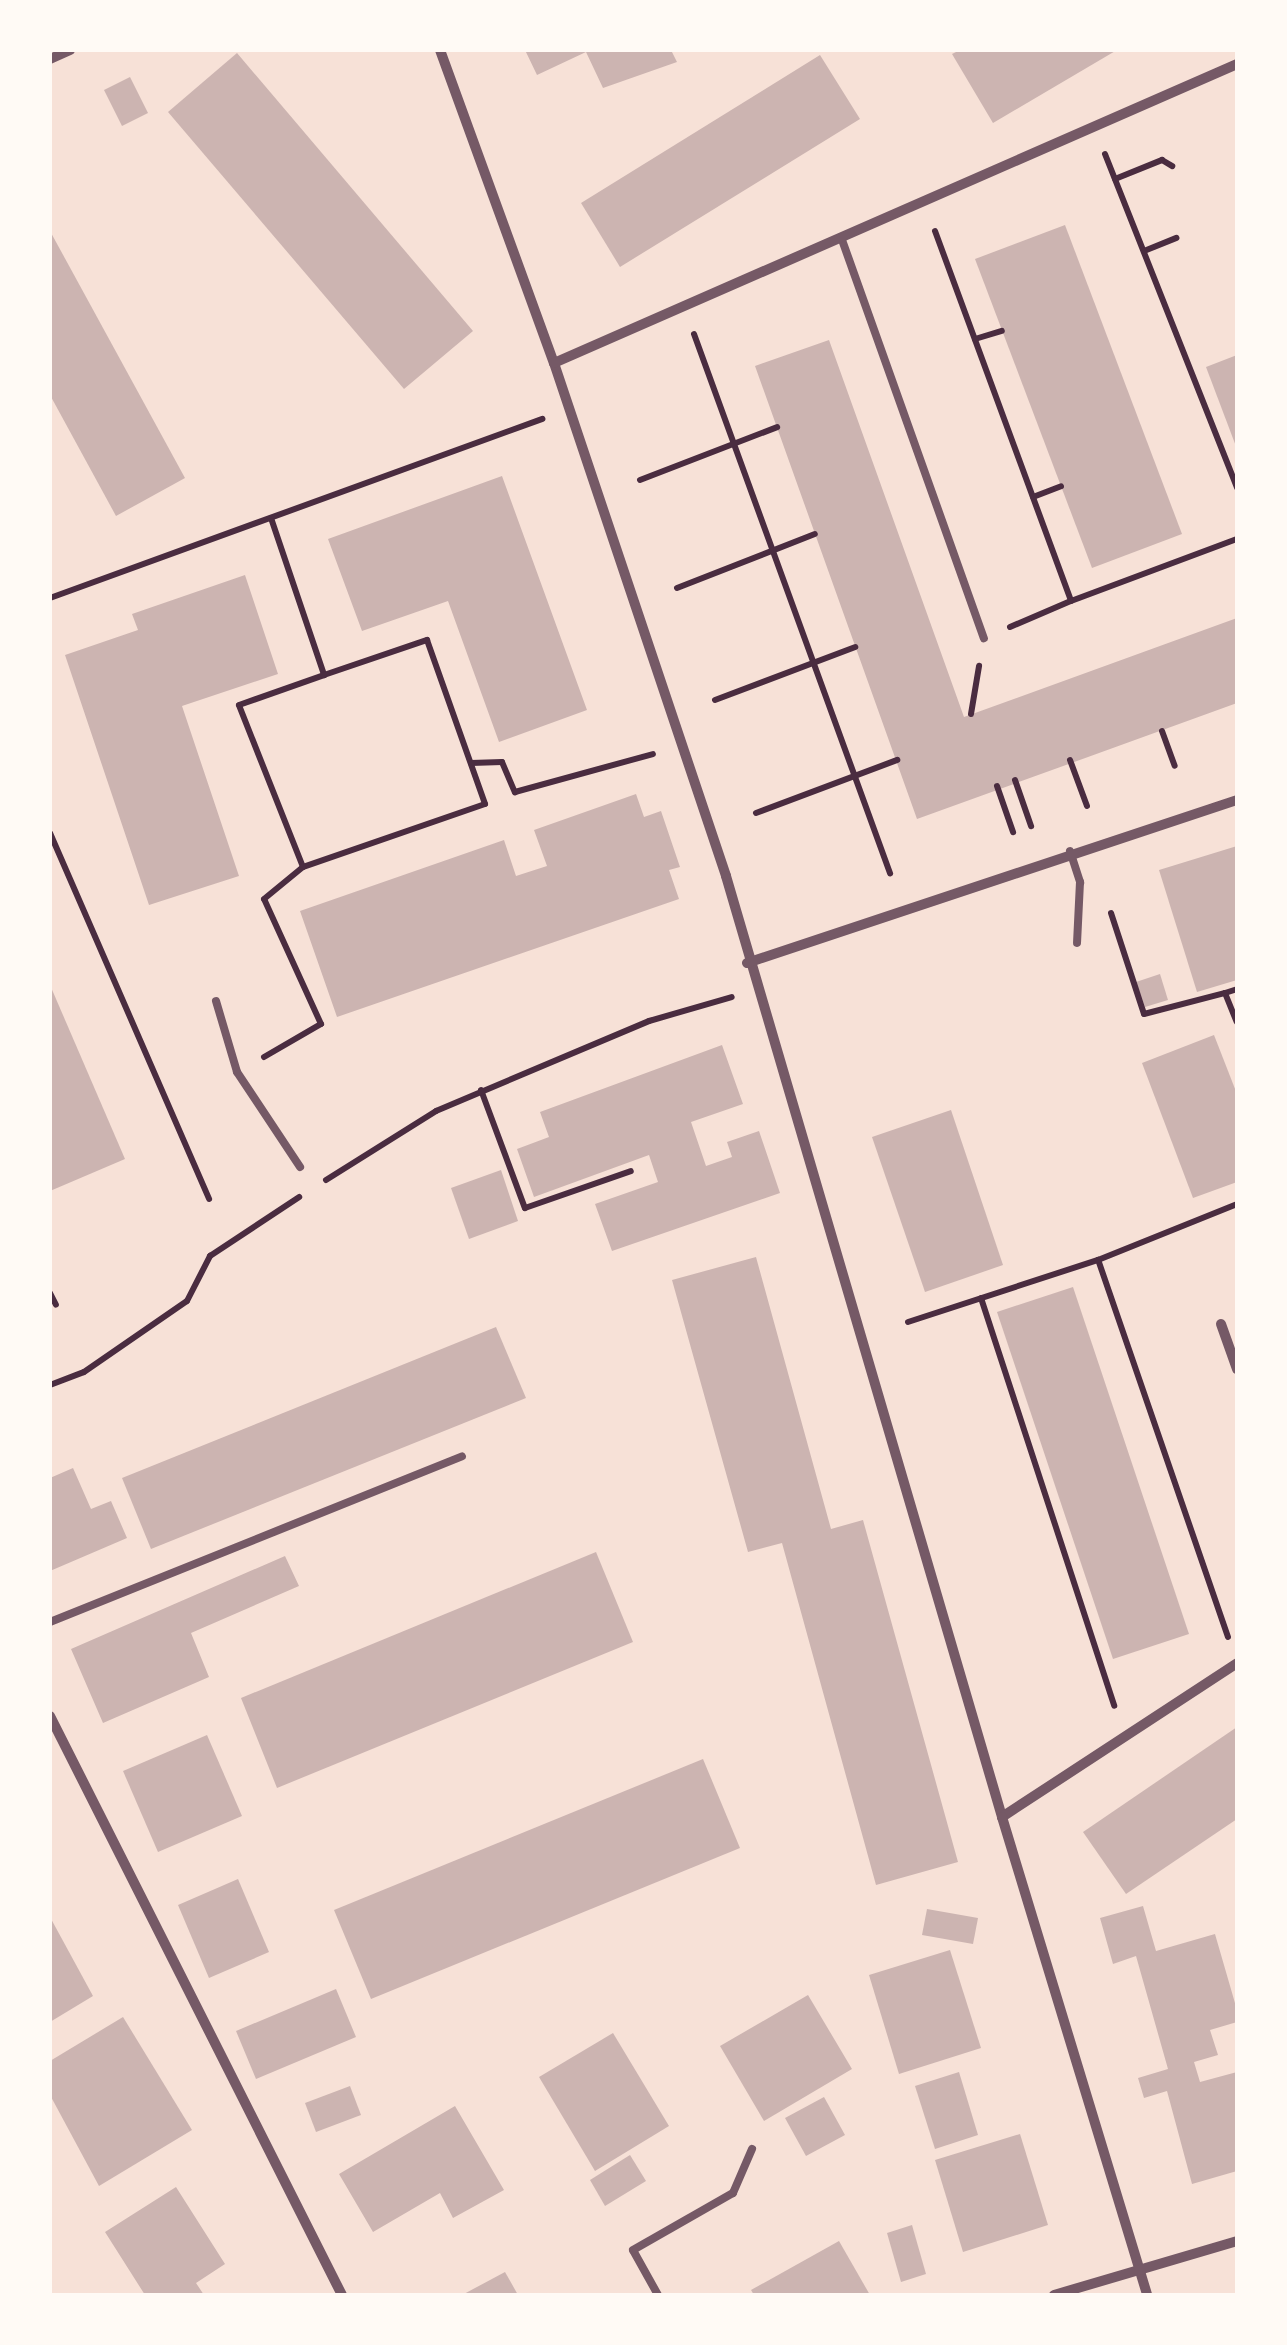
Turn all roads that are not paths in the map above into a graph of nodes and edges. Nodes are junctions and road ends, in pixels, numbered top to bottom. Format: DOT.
graph roads {
  1 [pos="70,50"];
  2 [pos="440,50"];
  3 [pos="50,59"];
  4 [pos="1237,64"];
  5 [pos="841,237"];
  6 [pos="554,363"];
  7 [pos="984,638"];
  8 [pos="1237,800"];
  9 [pos="1070,851"];
  10 [pos="1076,944"];
  11 [pos="747,963"];
  12 [pos="216,1001"];
  13 [pos="300,1166"];
  14 [pos="1221,1324"];
  15 [pos="1237,1370"];
  16 [pos="462,1456"];
  17 [pos="50,1622"];
  18 [pos="1237,1663"];
  19 [pos="50,1716"];
  20 [pos="1002,1817"];
  21 [pos="752,2149"];
  22 [pos="1237,2241"];
  23 [pos="1141,2270"];
  24 [pos="342,2295"];
  25 [pos="658,2295"];
  26 [pos="1054,2295"];
  27 [pos="1147,2295"];
  1 -- 3 [label="street"];
  2 -- 6 [label="street"];
  4 -- 5 [label="street"];
  5 -- 6 [label="street"];
  5 -- 7 [label="lane"];
  6 -- 11 [label="street"];
  8 -- 9 [label="street"];
  9 -- 10 [label="lane"];
  9 -- 11 [label="street"];
  11 -- 20 [label="street"];
  12 -- 13 [label="lane"];
  14 -- 15 [label="street"];
  16 -- 17 [label="lane"];
  18 -- 20 [label="street"];
  19 -- 24 [label="street"];
  20 -- 23 [label="street"];
  21 -- 25 [label="lane"];
  22 -- 23 [label="street"];
  23 -- 26 [label="street"];
  23 -- 27 [label="street"];
}
